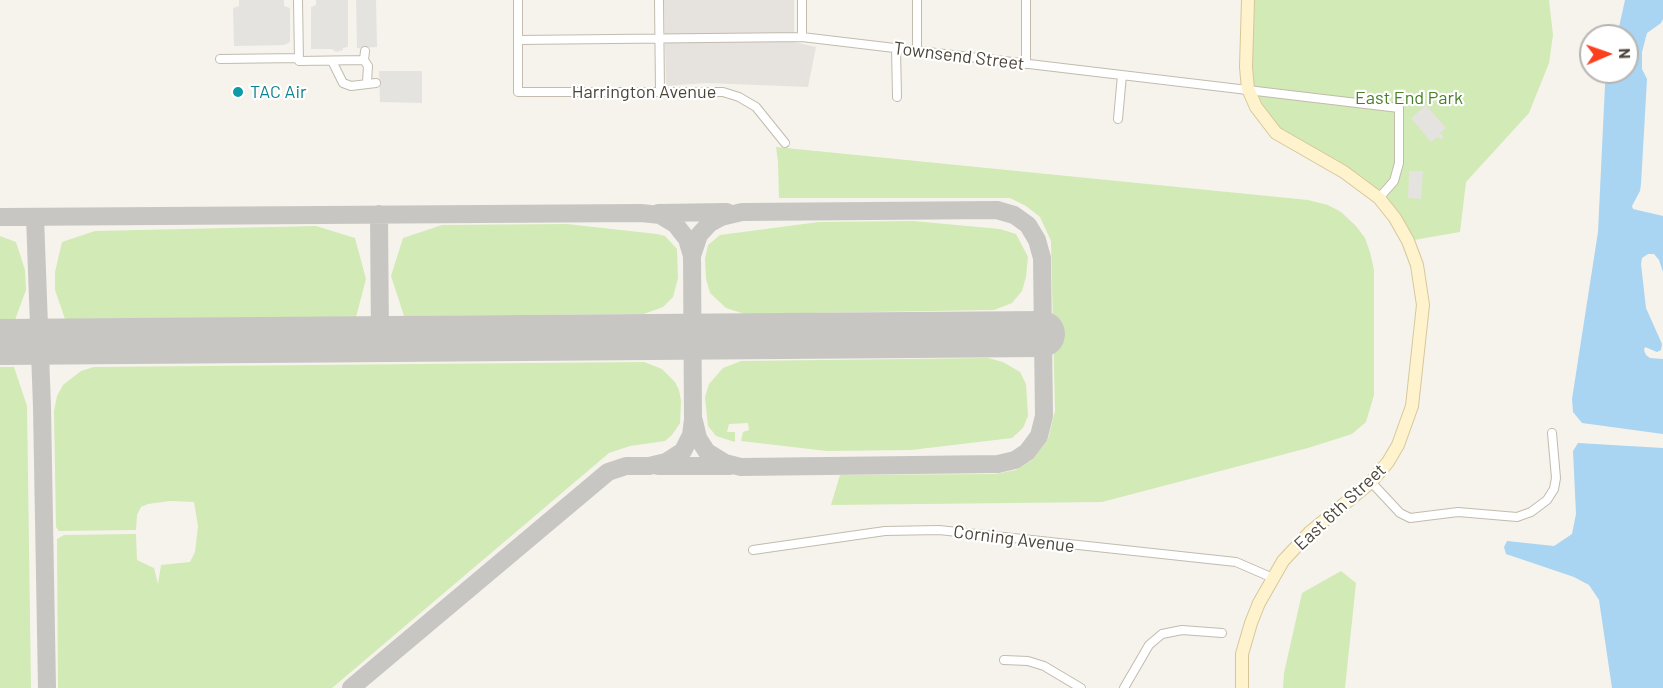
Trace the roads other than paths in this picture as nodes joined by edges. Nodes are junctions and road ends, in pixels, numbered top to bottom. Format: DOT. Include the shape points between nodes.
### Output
graph roads {
  1 [pos="298,0"];
  2 [pos="518,0"];
  3 [pos="659,0"];
  4 [pos="802,0"];
  5 [pos="917,0"];
  6 [pos="1026,0"];
  7 [pos="1248,0"];
  8 [pos="802,37"];
  9 [pos="659,39"];
  10 [pos="518,40"];
  11 [pos="896,48"];
  12 [pos="917,51"];
  13 [pos="220,58"];
  14 [pos="299,58"];
  15 [pos="336,60"];
  16 [pos="1026,63"];
  17 [pos="1122,75"];
  18 [pos="1248,89"];
  19 [pos="660,91"];
  20 [pos="897,97"];
  21 [pos="1118,119"];
  22 [pos="785,143"];
  23 [pos="1379,198"];
  24 [pos="1552,433"];
  25 [pos="1371,482"];
  26 [pos="753,550"];
  27 [pos="1273,578"];
  28 [pos="1222,633"];
  29 [pos="1004,660"];
  30 [pos="1081,688"];
  31 [pos="1124,688"];
  32 [pos="1242,688"];
  1 -- 14 [label="street"];
  2 -- 10 [label="street"];
  3 -- 9 [label="street"];
  4 -- 8 [label="street"];
  5 -- 12 [label="street"];
  6 -- 16 [label="street"];
  7 -- 18 [label="main road, East 6th Street"];
  8 -- 9 [label="street, Townsend Street"];
  8 -- 11 [label="street, Townsend Street"];
  9 -- 10 [label="street, Townsend Street"];
  9 -- 19 [label="street"];
  10 -- 19 [label="street, Harrington Avenue" via="518,92"];
  11 -- 12 [label="street, Townsend Street"];
  11 -- 20 [label="street"];
  12 -- 16 [label="street, Townsend Street"];
  13 -- 14 [label="street"];
  14 -- 15 [label="street"];
  15 -- 15 [label="street" via="365,56 372,82 351,86 343,83"];
  16 -- 17 [label="street, Townsend Street"];
  17 -- 18 [label="street, Townsend Street"];
  17 -- 21 [label="street"];
  18 -- 23 [label="main road, East 6th Street" via="1276,133 1344,172"];
  18 -- 23 [label="street, Townsend Street" via="1399,108 1399,163 1395,180"];
  19 -- 22 [label="street, Harrington Avenue" via="723,92 739,97 764,114"];
  23 -- 25 [label="main road, East 6th Street" via="1408,241 1417,265 1423,305 1407,425 1388,462"];
  24 -- 25 [label="street" via="1554,489 1547,500 1517,517 1458,512 1410,518 1400,513"];
  25 -- 27 [label="main road, East 6th Street" via="1298,545"];
  26 -- 27 [label="street, Corning Avenue" via="885,531 939,530 1236,562"];
  27 -- 32 [label="main road, East 6th Street" via="1251,622 1242,654"];
  28 -- 31 [label="street" via="1182,630 1162,634 1149,645"];
  29 -- 30 [label="street" via="1044,666"];
}
